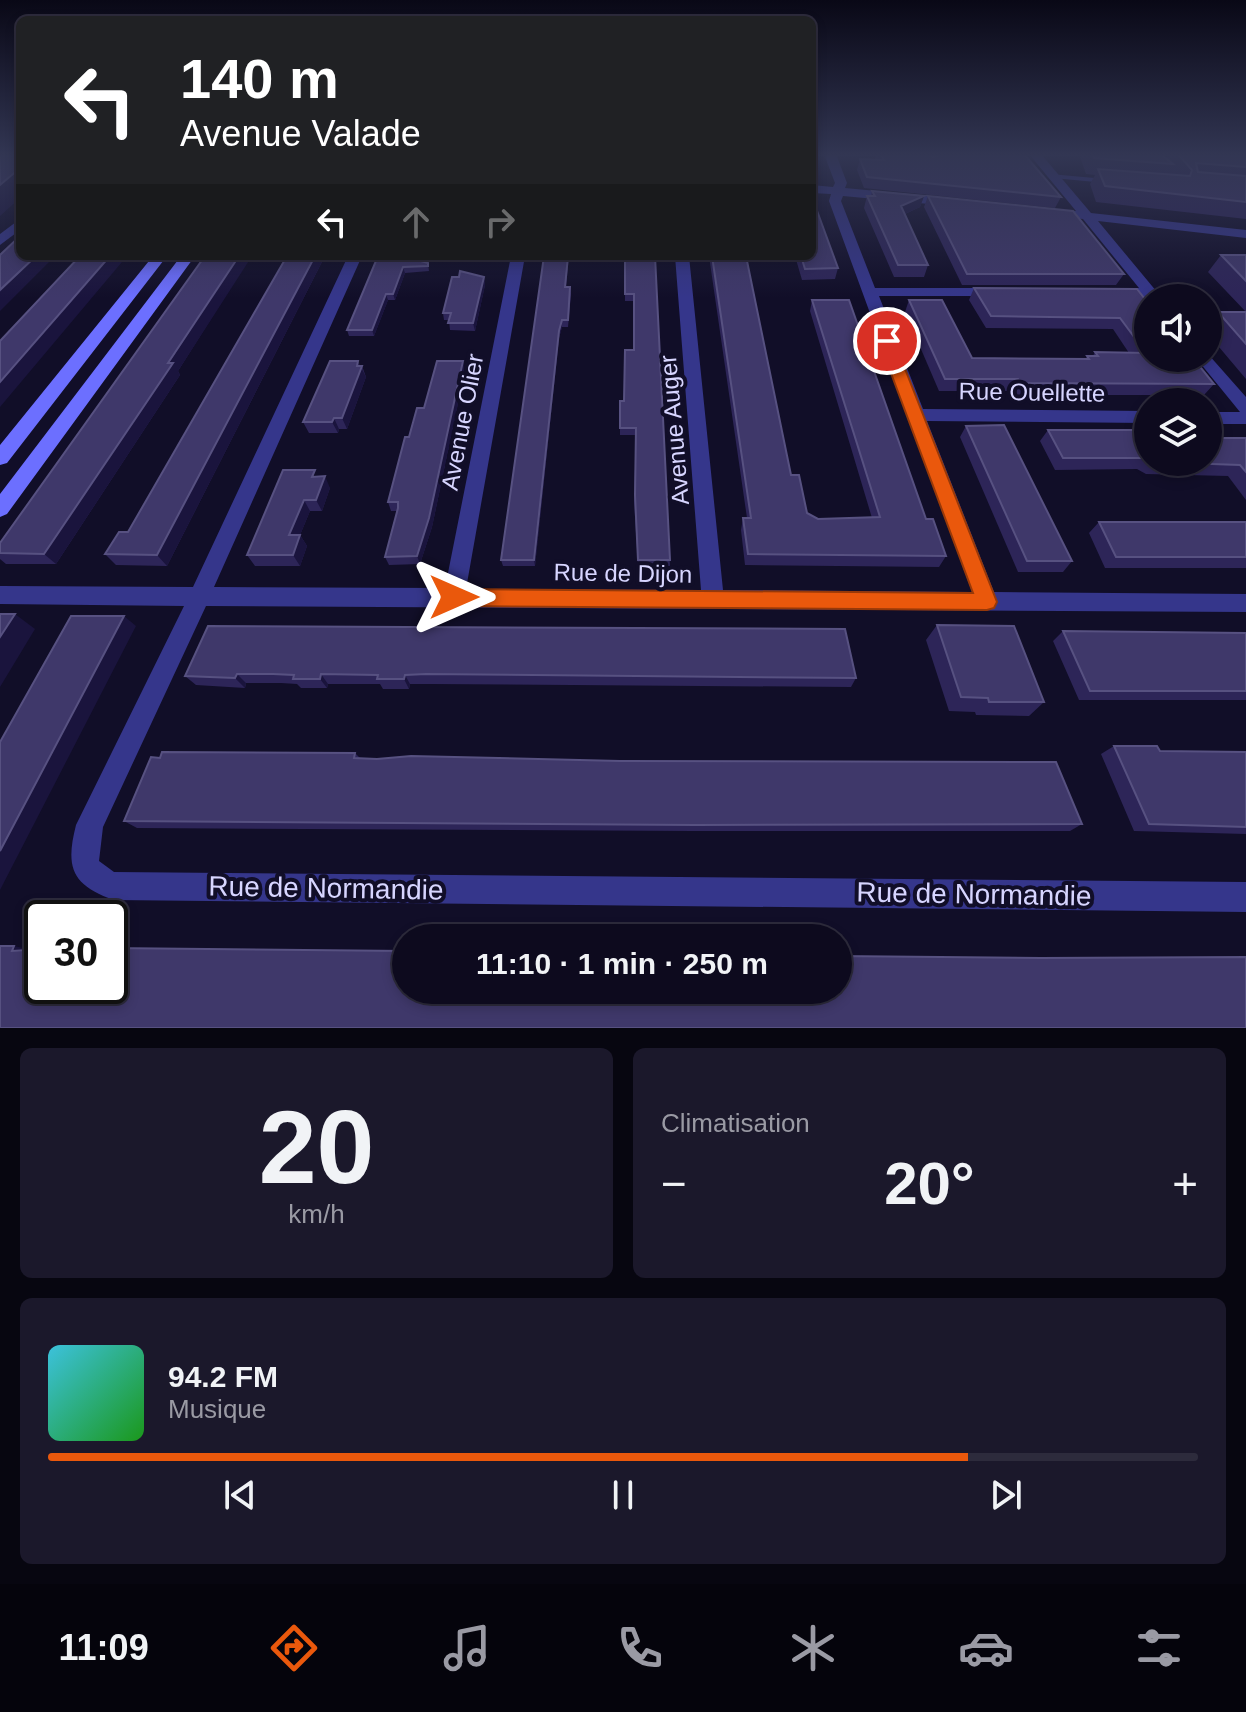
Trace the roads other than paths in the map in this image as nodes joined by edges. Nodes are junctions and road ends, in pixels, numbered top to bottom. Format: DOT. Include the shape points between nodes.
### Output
graph roads {
  1 [pos="835,202"];
  2 [pos="950,202"];
  3 [pos="1075,202"];
  4 [pos="960,203"];
  5 [pos="1037,211"];
  6 [pos="1086,215"];
  7 [pos="16,227"];
  8 [pos="1246,234"];
  9 [pos="0,241"];
  10 [pos="157,260"];
  11 [pos="185,260"];
  12 [pos="353,260"];
  13 [pos="517,260"];
  14 [pos="682,260"];
  15 [pos="1143,284"];
  16 [pos="867,292"];
  17 [pos="1007,292"];
  18 [pos="1100,292"];
  19 [pos="1134,294"];
  20 [pos="1216,372"];
  21 [pos="1246,408"];
  22 [pos="915,415"];
  23 [pos="1134,417"];
  24 [pos="1222,418"];
  25 [pos="1246,418"];
  26 [pos="0,458"];
  27 [pos="0,509"];
  28 [pos="0,595"];
  29 [pos="199,597"];
  30 [pos="454,597"];
  31 [pos="713,600"];
  32 [pos="987,602"];
  33 [pos="1246,603"];
  34 [pos="1246,897"];
  1 -- 16 [label="street"];
  2 -- 4 [label="street"];
  3 -- 6 [label="street"];
  5 -- 6 [label="street"];
  6 -- 8 [label="street"];
  6 -- 15 [label="street"];
  7 -- 9 [label="street"];
  10 -- 26 [label="main road"];
  11 -- 27 [label="main road"];
  12 -- 29 [label="street, Rue de Normandie"];
  13 -- 30 [label="street, Avenue Olier"];
  14 -- 31 [label="street, Avenue Auger"];
  16 -- 17 [label="street"];
  16 -- 22 [label="street"];
  18 -- 19 [label="street"];
  20 -- 21 [label="street"];
  22 -- 23 [label="street, Rue Ouellette"];
  22 -- 32 [label="street"];
  24 -- 25 [label="street"];
  28 -- 29 [label="street, Rue de Dijon"];
  29 -- 30 [label="street, Rue de Dijon"];
  29 -- 34 [label="street, Rue de Normandie" via="90,825 85,866 96,881 114,886"];
  30 -- 31 [label="street, Rue de Dijon"];
  31 -- 32 [label="street, Rue de Dijon"];
  32 -- 33 [label="street, Rue de Dijon"];
}
